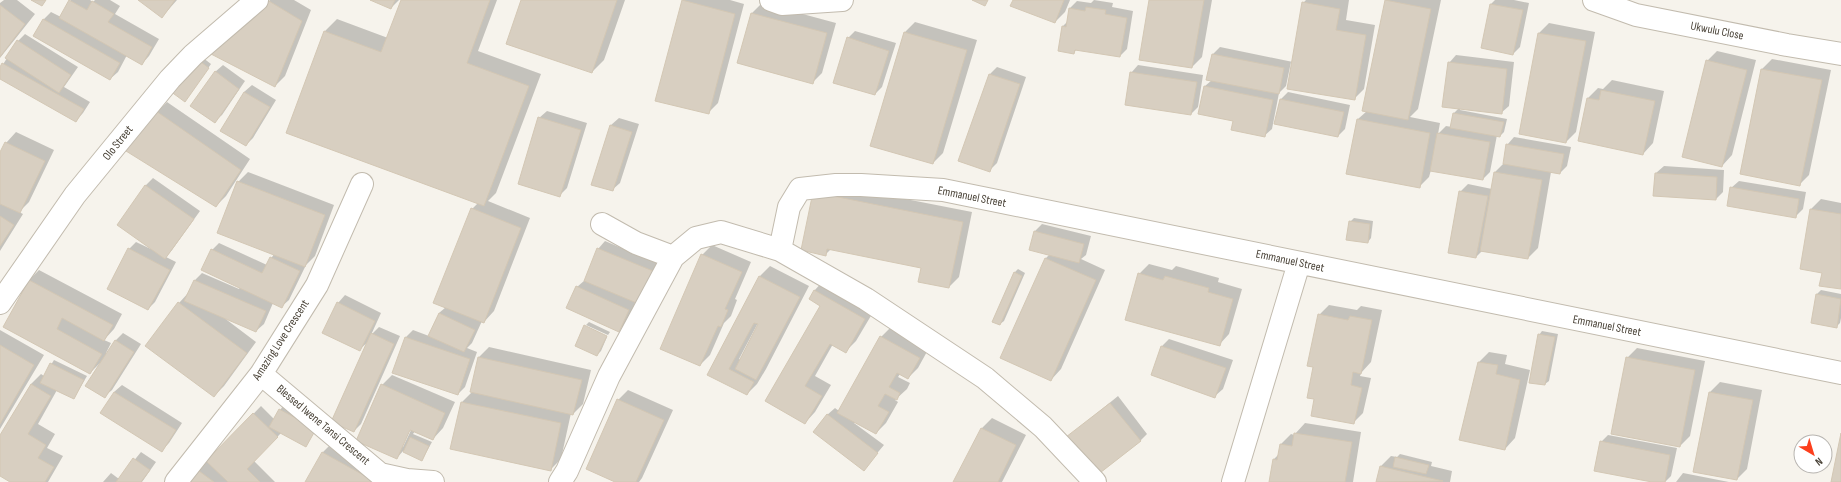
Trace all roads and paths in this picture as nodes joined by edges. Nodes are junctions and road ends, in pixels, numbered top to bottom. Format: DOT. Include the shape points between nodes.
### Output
graph roads {
  1 [pos="257,0"];
  2 [pos="771,0"];
  3 [pos="842,0"];
  4 [pos="1594,0"];
  5 [pos="1841,54"];
  6 [pos="362,184"];
  7 [pos="602,224"];
  8 [pos="780,250"];
  9 [pos="673,257"];
  10 [pos="1299,264"];
  11 [pos="0,303"];
  12 [pos="1841,373"];
  13 [pos="261,374"];
  14 [pos="176,482"];
  15 [pos="433,482"];
  16 [pos="560,482"];
  17 [pos="1095,482"];
  18 [pos="1233,482"];
  1 -- 11 [label="street, Olo Street" via="193,55 170,79 76,195"];
  2 -- 3 [label="street" via="782,4"];
  4 -- 5 [label="street, Ukwulu Close" via="1636,15"];
  6 -- 13 [label="street, Amazing Love Crescent" via="317,285"];
  7 -- 9 [label="street" via="636,243"];
  8 -- 9 [label="street" via="720,232 696,238"];
  8 -- 10 [label="street, Emmanuel Street" via="789,207 800,189 861,185 943,190"];
  8 -- 17 [label="street" via="866,299 985,378 1043,427"];
  9 -- 16 [label="street" via="609,376 568,471"];
  10 -- 12 [label="street, Emmanuel Street"];
  10 -- 18 [label="street"];
  13 -- 14 [label="street, Amazing Love Crescent"];
  13 -- 15 [label="street, Blessed Iwene Tansi Crescent" via="380,474"];
}
